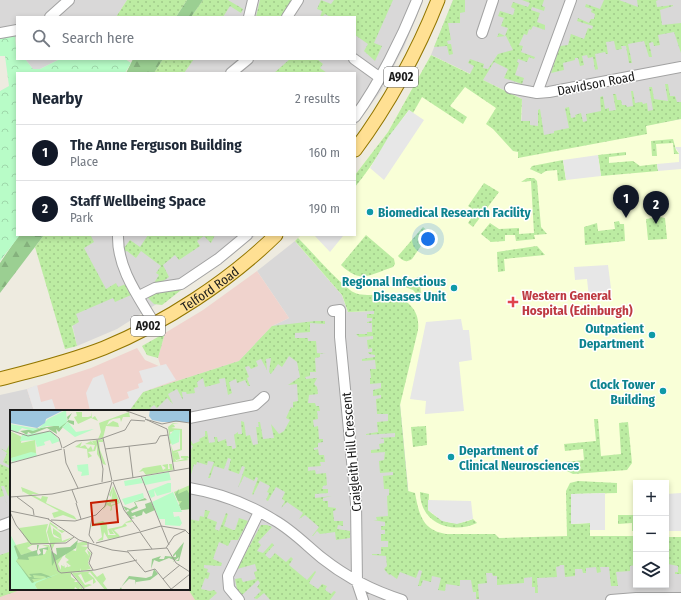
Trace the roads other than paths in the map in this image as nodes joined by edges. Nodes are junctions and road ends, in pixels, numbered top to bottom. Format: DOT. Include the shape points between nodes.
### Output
graph roads {
  1 [pos="69,0"];
  2 [pos="253,0"];
  3 [pos="298,0"];
  4 [pos="417,0"];
  5 [pos="438,0"];
  6 [pos="493,0"];
  7 [pos="571,0"];
  8 [pos="51,16"];
  9 [pos="249,16"];
  10 [pos="290,16"];
  11 [pos="16,30"];
  12 [pos="0,33"];
  13 [pos="482,33"];
  14 [pos="247,60"];
  15 [pos="355,60"];
  16 [pos="681,67"];
  17 [pos="232,72"];
  18 [pos="379,77"];
  19 [pos="510,88"];
  20 [pos="537,93"];
  21 [pos="356,115"];
  22 [pos="356,149"];
  23 [pos="118,236"];
  24 [pos="246,236"];
  25 [pos="275,236"];
  26 [pos="139,296"];
  27 [pos="333,311"];
  28 [pos="154,323"];
  29 [pos="0,380"];
  30 [pos="264,397"];
  31 [pos="190,418"];
  32 [pos="190,488"];
  33 [pos="259,512"];
  34 [pos="10,522"];
  35 [pos="0,526"];
  36 [pos="357,582"];
  37 [pos="681,598"];
  38 [pos="239,600"];
  39 [pos="362,600"];
  40 [pos="402,600"];
  41 [pos="611,600"];
  1 -- 8 [label="street"];
  2 -- 9 [label="street"];
  3 -- 10 [label="street"];
  4 -- 18 [label="street"];
  5 -- 22 [label="main road, A902" via="400,78"];
  6 -- 13 [label="street"];
  7 -- 20 [label="street"];
  11 -- 12 [label="street"];
  14 -- 17 [label="street"];
  15 -- 18 [label="street"];
  16 -- 20 [label="street, Davidson Road"];
  18 -- 21 [label="street"];
  19 -- 20 [label="street, Davidson Road"];
  23 -- 26 [label="street" via="122,264"];
  24 -- 26 [label="street, Telford Road" via="181,284 155,288"];
  25 -- 28 [label="main road, Telford Road / A902" via="200,296"];
  26 -- 28 [label="street"];
  27 -- 36 [label="street, Craigleith Hill Crescent" via="340,310 356,503"];
  28 -- 29 [label="main road, Telford Road / A902" via="85,355"];
  30 -- 31 [label="street" via="255,405"];
  32 -- 33 [label="street" via="235,500"];
  33 -- 36 [label="street" via="288,529 322,558"];
  33 -- 38 [label="street" via="228,576 229,588"];
  34 -- 35 [label="street"];
  36 -- 39 [label="street, Craigleith Hill Crescent"];
  36 -- 40 [label="street"];
  37 -- 41 [label="street"];
}
